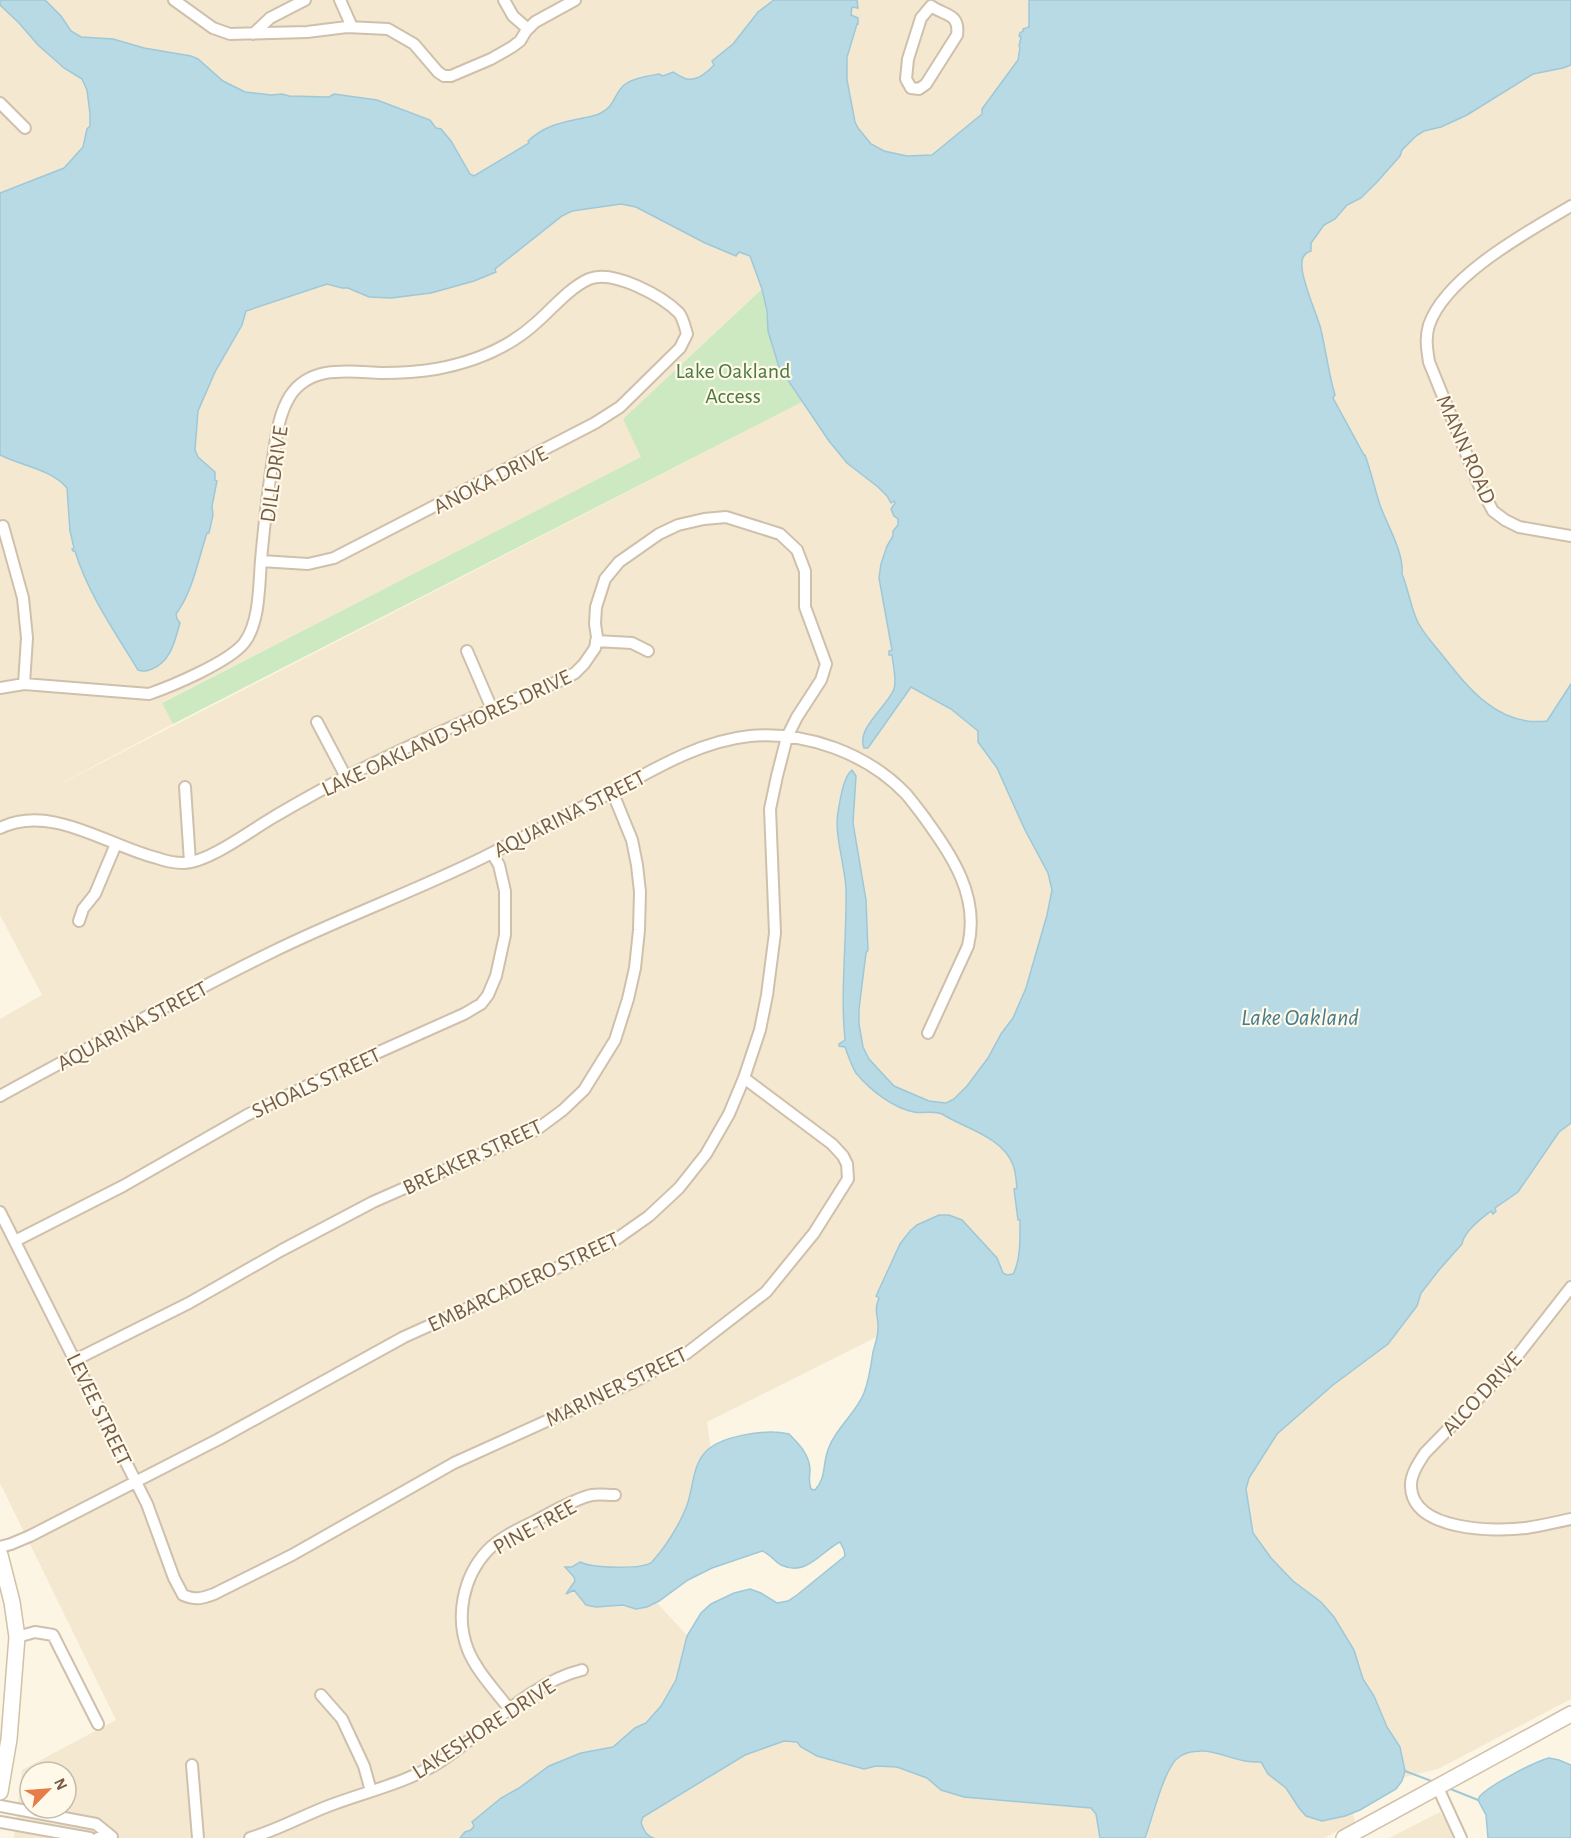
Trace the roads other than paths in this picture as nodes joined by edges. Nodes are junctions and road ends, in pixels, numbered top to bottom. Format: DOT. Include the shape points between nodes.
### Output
graph roads {
  1 [pos="174,0"];
  2 [pos="305,0"];
  3 [pos="340,0"];
  4 [pos="504,0"];
  5 [pos="575,0"];
  6 [pos="927,3"];
  7 [pos="352,27"];
  8 [pos="528,29"];
  9 [pos="253,34"];
  10 [pos="0,103"];
  11 [pos="26,128"];
  12 [pos="1571,206"];
  13 [pos="687,334"];
  14 [pos="3,526"];
  15 [pos="1571,536"];
  16 [pos="261,561"];
  17 [pos="596,641"];
  18 [pos="467,651"];
  19 [pos="648,651"];
  20 [pos="24,684"];
  21 [pos="0,688"];
  22 [pos="492,709"];
  23 [pos="317,722"];
  24 [pos="787,737"];
  25 [pos="346,777"];
  26 [pos="185,787"];
  27 [pos="612,791"];
  28 [pos="0,828"];
  29 [pos="116,844"];
  30 [pos="492,853"];
  31 [pos="190,862"];
  32 [pos="79,921"];
  33 [pos="928,1033"];
  34 [pos="744,1078"];
  35 [pos="0,1096"];
  36 [pos="0,1212"];
  37 [pos="15,1241"];
  38 [pos="1569,1294"];
  39 [pos="75,1360"];
  40 [pos="135,1481"];
  41 [pos="615,1495"];
  42 [pos="1571,1519"];
  43 [pos="0,1547"];
  44 [pos="0,1555"];
  45 [pos="200,1599"];
  46 [pos="17,1637"];
  47 [pos="582,1670"];
  48 [pos="321,1695"];
  49 [pos="510,1710"];
  50 [pos="1571,1714"];
  51 [pos="98,1724"];
  52 [pos="192,1765"];
  53 [pos="1438,1788"];
  54 [pos="371,1791"];
  55 [pos="0,1792"];
  56 [pos="0,1806"];
  57 [pos="0,1822"];
  58 [pos="115,1837"];
  59 [pos="90,1838"];
  60 [pos="98,1838"];
  61 [pos="198,1838"];
  62 [pos="250,1838"];
  63 [pos="1344,1838"];
  64 [pos="1461,1838"];
  1 -- 9 [label="street" via="213,28 230,34"];
  2 -- 9 [label="street" via="270,18"];
  3 -- 7 [label="street"];
  4 -- 8 [label="street" via="513,16"];
  5 -- 8 [label="street"];
  6 -- 6 [label="street" via="908,59 906,79 911,88 919,89 926,84 957,35 956,20"];
  7 -- 8 [label="street" via="396,33 414,44 444,76 491,59 520,41"];
  7 -- 9 [label="street"];
  10 -- 11 [label="street"];
  12 -- 15 [label="street, MANN ROAD" via="1504,246 1454,288 1438,308 1426,343 1429,362 1493,511 1519,527"];
  13 -- 16 [label="street, ANOKA DRIVE" via="680,348 620,407 555,445 334,558 308,564"];
  13 -- 16 [label="street, DILL DRIVE" via="681,315 669,305 630,283 602,276 589,279 521,336 487,355 420,372 340,370 319,374 296,388 278,424"];
  14 -- 20 [label="street" via="23,598 27,638"];
  16 -- 20 [label="street, DILL DRIVE" via="260,594 248,637 234,652 202,671 149,694"];
  17 -- 19 [label="street" via="632,643"];
  17 -- 22 [label="street, LAKE OAKLAND SHORES DRIVE" via="590,657 575,673"];
  17 -- 24 [label="street, LAKE OAKLAND SHORES DRIVE" via="597,607 605,579 619,562 659,534 678,525 726,517 780,534 801,559 806,607 826,664"];
  18 -- 22 [label="street"];
  20 -- 21 [label="street, DILL DRIVE"];
  22 -- 25 [label="street, LAKE OAKLAND SHORES DRIVE"];
  23 -- 25 [label="street"];
  24 -- 27 [label="street, AQUARINA STREET" via="726,740 689,753"];
  24 -- 33 [label="street, AQUARINA STREET" via="847,753 881,772 907,795 939,838 964,882 972,931"];
  24 -- 34 [label="street, EMBARCADERO STREET" via="770,809 775,933 760,1030"];
  25 -- 31 [label="street, LAKE OAKLAND SHORES DRIVE" via="221,849"];
  26 -- 31 [label="street"];
  27 -- 30 [label="street, AQUARINA STREET"];
  27 -- 39 [label="street, BREAKER STREET" via="632,840 637,865 639,930 635,968 615,1040 584,1090 536,1130 373,1202 189,1303"];
  28 -- 29 [label="street, LAKE OAKLAND SHORES DRIVE" via="11,822 57,823"];
  29 -- 31 [label="street, LAKE OAKLAND SHORES DRIVE" via="170,862"];
  29 -- 32 [label="street"];
  30 -- 35 [label="street, AQUARINA STREET" via="195,990"];
  30 -- 37 [label="street, SHOALS STREET" via="505,891 505,935 496,976 481,1004 247,1115 123,1186"];
  34 -- 40 [label="street, EMBARCADERO STREET" via="706,1154 679,1188 649,1216 608,1245 404,1337"];
  34 -- 45 [label="street, MARINER STREET" via="832,1144 847,1164 848,1179 814,1233 766,1292 687,1353 454,1463 292,1555"];
  36 -- 37 [label="street, LEVEE STREET"];
  37 -- 39 [label="street, LEVEE STREET"];
  38 -- 42 [label="street, ALCO DRIVE" via="1507,1368 1425,1453 1411,1487 1414,1499 1426,1513 1441,1521 1477,1529 1525,1528"];
  39 -- 40 [label="street, LEVEE STREET"];
  40 -- 43 [label="street, EMBARCADERO STREET" via="30,1536"];
  40 -- 45 [label="street, LEVEE STREET" via="174,1578 183,1594"];
  41 -- 49 [label="street, PINE TREE" via="591,1496 529,1524 488,1550 477,1564 465,1590 463,1635 468,1652"];
  44 -- 46 [label="street"];
  46 -- 51 [label="street" via="35,1632 53,1635"];
  46 -- 55 [label="street" via="9,1739"];
  47 -- 49 [label="street, LAKESHORE DRIVE" via="551,1682"];
  48 -- 54 [label="street" via="342,1719"];
  49 -- 54 [label="street, LAKESHORE DRIVE" via="440,1762 413,1777"];
  50 -- 53 [label="street"];
  52 -- 61 [label="street"];
  53 -- 63 [label="street"];
  53 -- 64 [label="street"];
  54 -- 62 [label="street, LAKESHORE DRIVE"];
  56 -- 58 [label="street" via="96,1824"];
  57 -- 59 [label="street"];
  58 -- 60 [label="street"];
}
